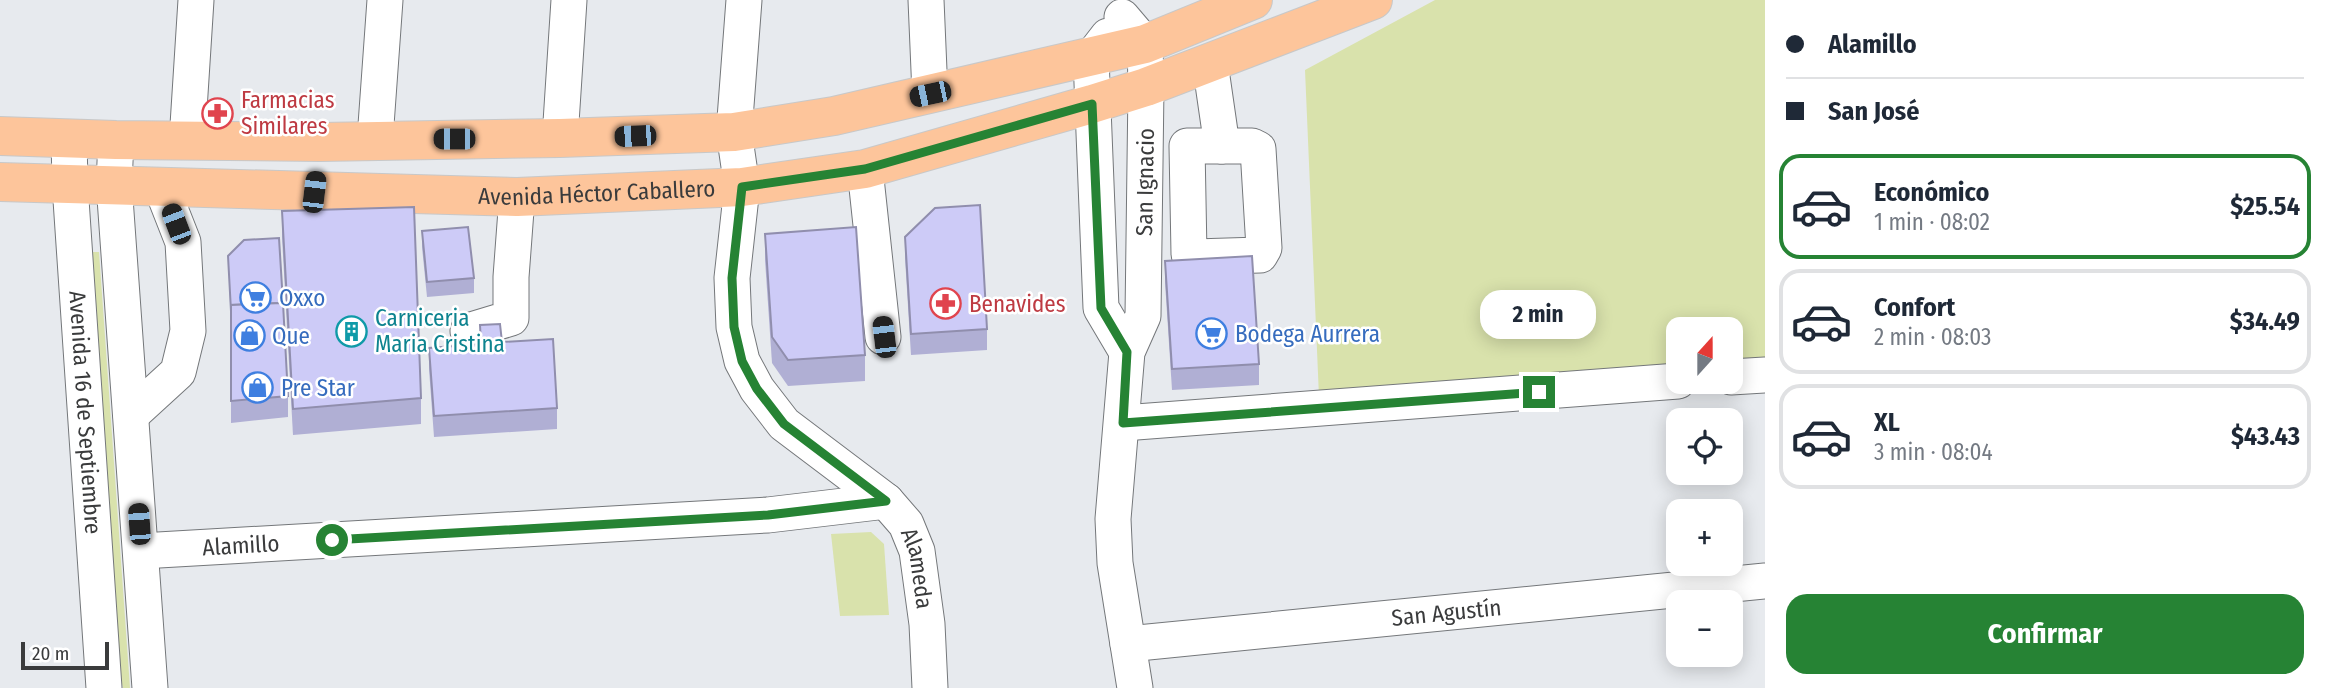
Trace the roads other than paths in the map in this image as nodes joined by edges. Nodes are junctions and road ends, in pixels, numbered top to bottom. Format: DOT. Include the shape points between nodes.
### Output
graph roads {
  1 [pos="196,0"];
  2 [pos="385,0"];
  3 [pos="569,0"];
  4 [pos="744,0"];
  5 [pos="926,0"];
  6 [pos="1253,0"];
  7 [pos="1373,0"];
  8 [pos="1130,21"];
  9 [pos="1091,58"];
  10 [pos="1210,63"];
  11 [pos="1146,87"];
  12 [pos="930,94"];
  13 [pos="1092,104"];
  14 [pos="734,132"];
  15 [pos="0,136"];
  16 [pos="69,138"];
  17 [pos="560,138"];
  18 [pos="375,139"];
  19 [pos="116,140"];
  20 [pos="187,141"];
  21 [pos="320,142"];
  22 [pos="1222,146"];
  23 [pos="865,169"];
  24 [pos="0,182"];
  25 [pos="114,184"];
  26 [pos="70,185"];
  27 [pos="162,186"];
  28 [pos="742,187"];
  29 [pos="517,197"];
  30 [pos="298,200"];
  31 [pos="468,331"];
  32 [pos="884,337"];
  33 [pos="1127,352"];
  34 [pos="1765,375"];
  35 [pos="1743,376"];
  36 [pos="1666,382"];
  37 [pos="131,415"];
  38 [pos="1123,423"];
  39 [pos="886,501"];
  40 [pos="141,551"];
  41 [pos="1765,581"];
  42 [pos="1128,643"];
  43 [pos="104,688"];
  44 [pos="150,688"];
  45 [pos="930,688"];
  46 [pos="1135,688"];
  1 -- 20 [label="street"];
  2 -- 18 [label="street"];
  3 -- 17 [label="street"];
  4 -- 14 [label="street, Alameda"];
  5 -- 12 [label="street"];
  6 -- 8 [label="main road"];
  7 -- 10 [label="main road, Avenida Héctor Caballero"];
  8 -- 9 [label="main road"];
  8 -- 11 [label="street, San Ignacio"];
  9 -- 12 [label="main road"];
  9 -- 13 [label="street, San Ignacio"];
  10 -- 11 [label="main road, Avenida Héctor Caballero"];
  10 -- 22 [label="street"];
  11 -- 13 [label="main road, Avenida Héctor Caballero"];
  11 -- 33 [label="street, San Ignacio" via="1143,316"];
  12 -- 14 [label="main road"];
  13 -- 23 [label="main road, Avenida Héctor Caballero"];
  13 -- 33 [label="street, San Ignacio" via="1101,308"];
  14 -- 17 [label="main road"];
  14 -- 28 [label="street, Alameda"];
  15 -- 16 [label="main road"];
  16 -- 19 [label="main road"];
  16 -- 26 [label="street, Avenida 16 de Septiembre"];
  17 -- 18 [label="main road"];
  18 -- 21 [label="main road"];
  19 -- 20 [label="main road"];
  19 -- 25 [label="street, Avenida 16 de Septiembre"];
  20 -- 21 [label="main road"];
  21 -- 30 [label="main road"];
  23 -- 28 [label="main road, Avenida Héctor Caballero"];
  23 -- 32 [label="street"];
  24 -- 26 [label="main road, Avenida Héctor Caballero"];
  25 -- 26 [label="main road, Avenida Héctor Caballero"];
  25 -- 27 [label="main road, Avenida Héctor Caballero"];
  25 -- 37 [label="street, Avenida 16 de Septiembre"];
  26 -- 43 [label="street, Avenida 16 de Septiembre"];
  27 -- 30 [label="main road, Avenida Héctor Caballero"];
  27 -- 37 [label="street" via="183,242 188,331 178,372"];
  28 -- 29 [label="main road, Avenida Héctor Caballero"];
  28 -- 39 [label="street, Alameda" via="732,278 734,327 742,361 784,424"];
  29 -- 30 [label="main road, Avenida Héctor Caballero"];
  29 -- 31 [label="street" via="510,318"];
  33 -- 38 [label="street, San Ignacio"];
  34 -- 35 [label="street"];
  36 -- 38 [label="street"];
  37 -- 40 [label="street, Avenida 16 de Septiembre"];
  38 -- 42 [label="street, San Ignacio" via="1113,519"];
  39 -- 40 [label="street, Alamillo" via="768,515"];
  39 -- 45 [label="street, Alameda" via="906,524 917,551"];
  40 -- 44 [label="street, Avenida 16 de Septiembre"];
  41 -- 42 [label="street, San Agustín"];
  42 -- 46 [label="street, San Ignacio"];
}
